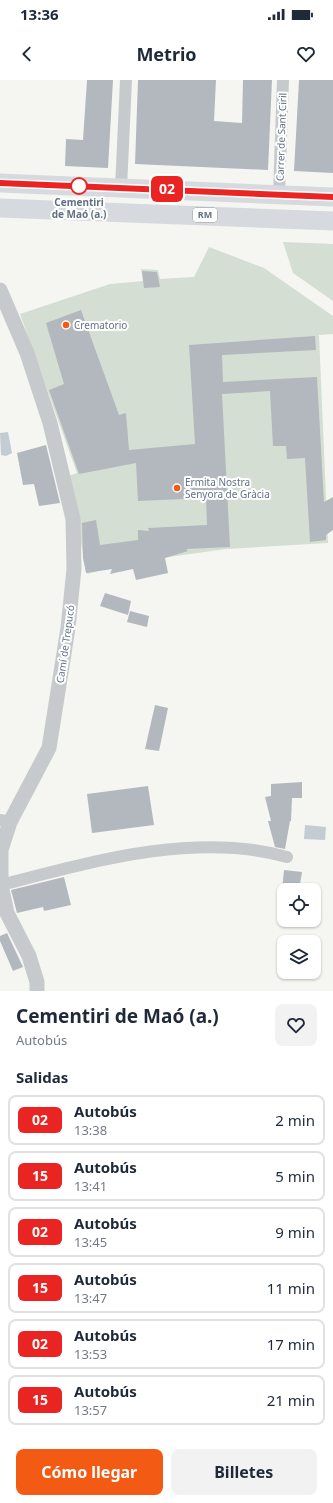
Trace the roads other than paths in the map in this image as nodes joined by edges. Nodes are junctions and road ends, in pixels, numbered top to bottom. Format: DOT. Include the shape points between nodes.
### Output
graph roads {
  1 [pos="126,80"];
  2 [pos="283,80"];
  3 [pos="0,183"];
  4 [pos="121,188"];
  5 [pos="279,194"];
  6 [pos="333,197"];
  7 [pos="0,208"];
  8 [pos="333,221"];
  9 [pos="0,290"];
  10 [pos="5,821"];
  11 [pos="287,857"];
  12 [pos="1,885"];
  13 [pos="37,991"];
  1 -- 4 [label="street"];
  2 -- 5 [label="street, Carrer de Sant Ciril"];
  3 -- 4 [label="main road"];
  4 -- 5 [label="main road"];
  5 -- 6 [label="main road"];
  7 -- 8 [label="main road, RM"];
  9 -- 10 [label="street, Camí de Trepucó" via="27,353 50,423 73,519 74,561 68,628 49,748"];
  10 -- 12 [label="street, Camí de Trepucó" via="1,850"];
  11 -- 12 [label="street" via="262,850 200,847 131,854"];
  12 -- 13 [label="street, Camí de Trepucó" via="7,913 29,956 37,982"];
}
